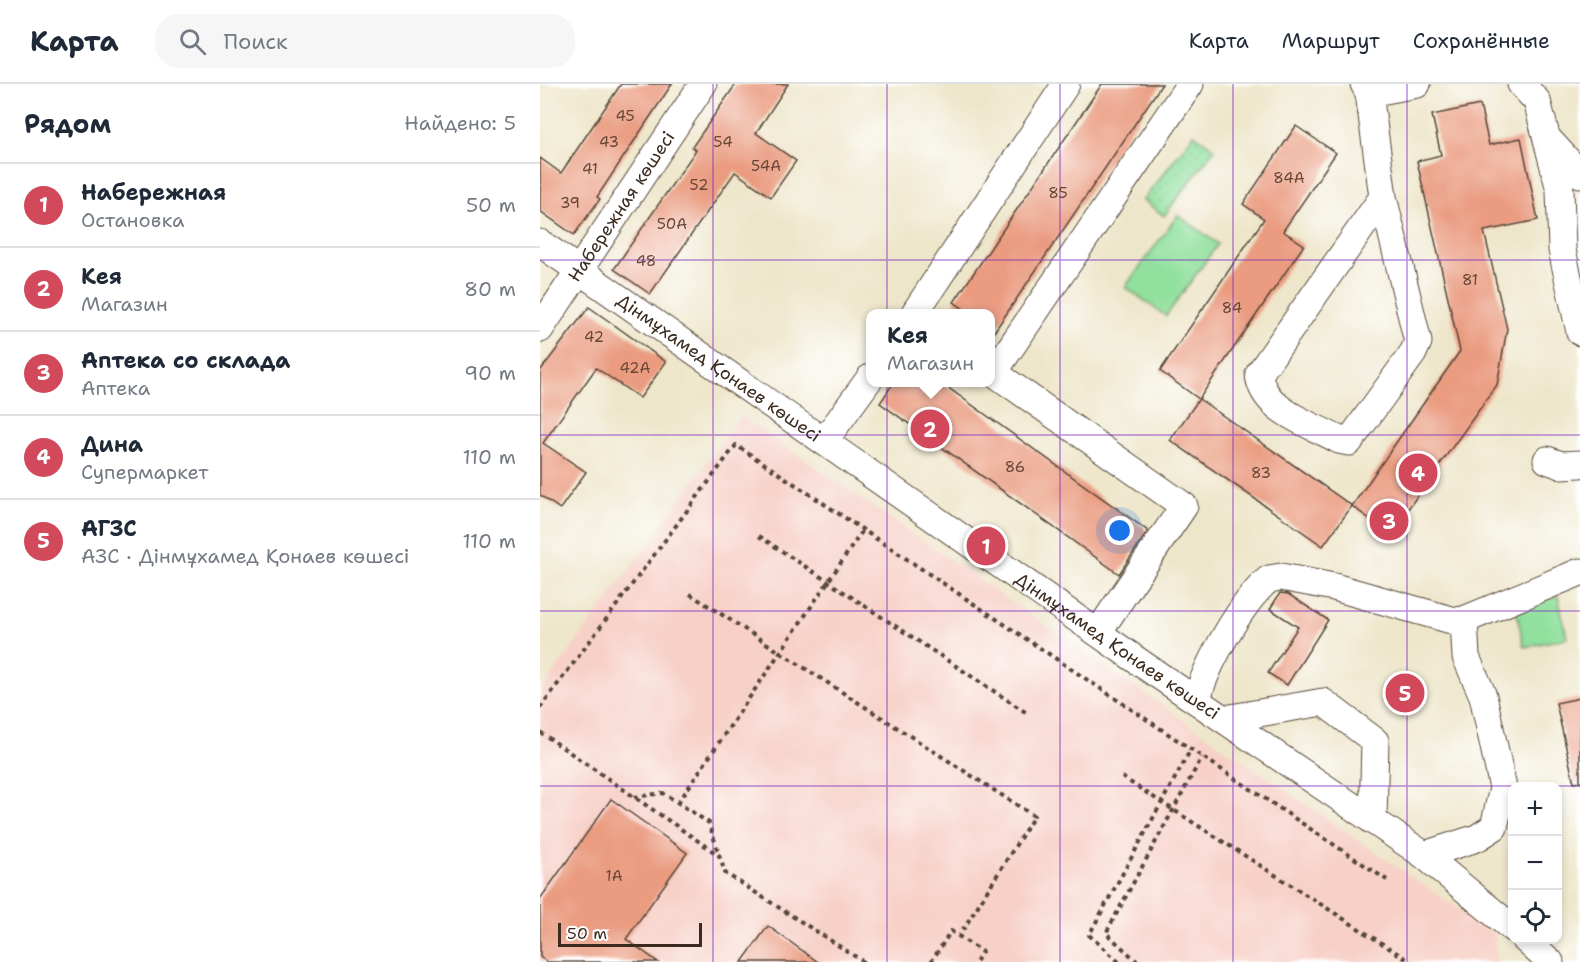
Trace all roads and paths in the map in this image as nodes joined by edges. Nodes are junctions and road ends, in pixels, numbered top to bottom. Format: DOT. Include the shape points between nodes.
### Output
graph roads {
  1 [pos="703,84"];
  2 [pos="1066,84"];
  3 [pos="1190,84"];
  4 [pos="1417,84"];
  5 [pos="1521,84"];
  6 [pos="1367,88"];
  7 [pos="1547,138"];
  8 [pos="1580,174"];
  9 [pos="1383,197"];
  10 [pos="540,243"];
  11 [pos="581,271"];
  12 [pos="917,309"];
  13 [pos="540,329"];
  14 [pos="1580,332"];
  15 [pos="995,367"];
  16 [pos="995,373"];
  17 [pos="866,384"];
  18 [pos="825,440"];
  19 [pos="1548,459"];
  20 [pos="1580,464"];
  21 [pos="863,530"];
  22 [pos="759,536"];
  23 [pos="1580,572"];
  24 [pos="828,582"];
  25 [pos="690,594"];
  26 [pos="1464,620"];
  27 [pos="1100,631"];
  28 [pos="780,652"];
  29 [pos="1197,700"];
  30 [pos="540,708"];
  31 [pos="1027,713"];
  32 [pos="1225,719"];
  33 [pos="540,732"];
  34 [pos="1191,749"];
  35 [pos="1202,757"];
  36 [pos="1122,777"];
  37 [pos="634,797"];
  38 [pos="1162,802"];
  39 [pos="678,803"];
  40 [pos="1173,810"];
  41 [pos="1373,821"];
  42 [pos="720,855"];
  43 [pos="1424,855"];
  44 [pos="1387,880"];
  45 [pos="1508,925"];
  46 [pos="959,936"];
  47 [pos="864,962"];
  48 [pos="931,962"];
  49 [pos="976,962"];
  50 [pos="1119,962"];
  51 [pos="1138,962"];
  52 [pos="1411,962"];
  1 -- 11 [label="street, Набережная көшесі"];
  2 -- 12 [label="street"];
  3 -- 15 [label="street"];
  4 -- 6 [label="street"];
  5 -- 7 [label="street" via="1537,101"];
  6 -- 9 [label="street"];
  7 -- 8 [label="street"];
  7 -- 14 [label="street" via="1560,190 1563,250"];
  9 -- 9 [label="street" via="1418,342 1348,442 1270,402 1258,374"];
  10 -- 11 [label="street, Дінмұхамед Қонаев көшесі"];
  11 -- 13 [label="street, Набережная көшесі"];
  11 -- 18 [label="street, Дінмұхамед Қонаев көшесі"];
  16 -- 27 [label="street" via="1184,506"];
  17 -- 18 [label="street"];
  18 -- 27 [label="street, Дінмұхамед Қонаев көшесі"];
  19 -- 20 [label="street" via="1561,465"];
  21 -- 24 [label="path"];
  21 -- 30 [label="path" via="736,446"];
  21 -- 34 [label="path"];
  22 -- 24 [label="path"];
  23 -- 26 [label="street"];
  24 -- 28 [label="path"];
  24 -- 31 [label="path"];
  25 -- 28 [label="path"];
  26 -- 29 [label="street" via="1334,587 1281,577 1269,579 1239,613 1201,682"];
  26 -- 43 [label="street" via="1466,657 1483,696 1503,788 1494,827 1477,838"];
  27 -- 29 [label="street, Дінмұхамед Қонаев көшесі"];
  28 -- 39 [label="path"];
  28 -- 46 [label="path" via="1034,816"];
  29 -- 32 [label="street, Дінмұхамед Қонаев көшесі"];
  32 -- 41 [label="street, Дінмұхамед Қонаев көшесі"];
  32 -- 41 [label="street" via="1323,702 1375,741"];
  33 -- 37 [label="path"];
  34 -- 35 [label="path"];
  34 -- 38 [label="path"];
  35 -- 40 [label="path"];
  35 -- 44 [label="path"];
  36 -- 38 [label="path"];
  37 -- 39 [label="path" via="663,793"];
  37 -- 42 [label="path"];
  38 -- 40 [label="path"];
  38 -- 50 [label="path" via="1089,935"];
  39 -- 42 [label="path" via="709,822"];
  40 -- 51 [label="path" via="1106,933"];
  40 -- 52 [label="path"];
  41 -- 43 [label="street, Дінмұхамед Қонаев көшесі"];
  42 -- 47 [label="path" via="725,873"];
  43 -- 45 [label="street, Дінмұхамед Қонаев көшесі"];
  46 -- 48 [label="path" via="951,931"];
  46 -- 49 [label="path" via="982,952"];
}
